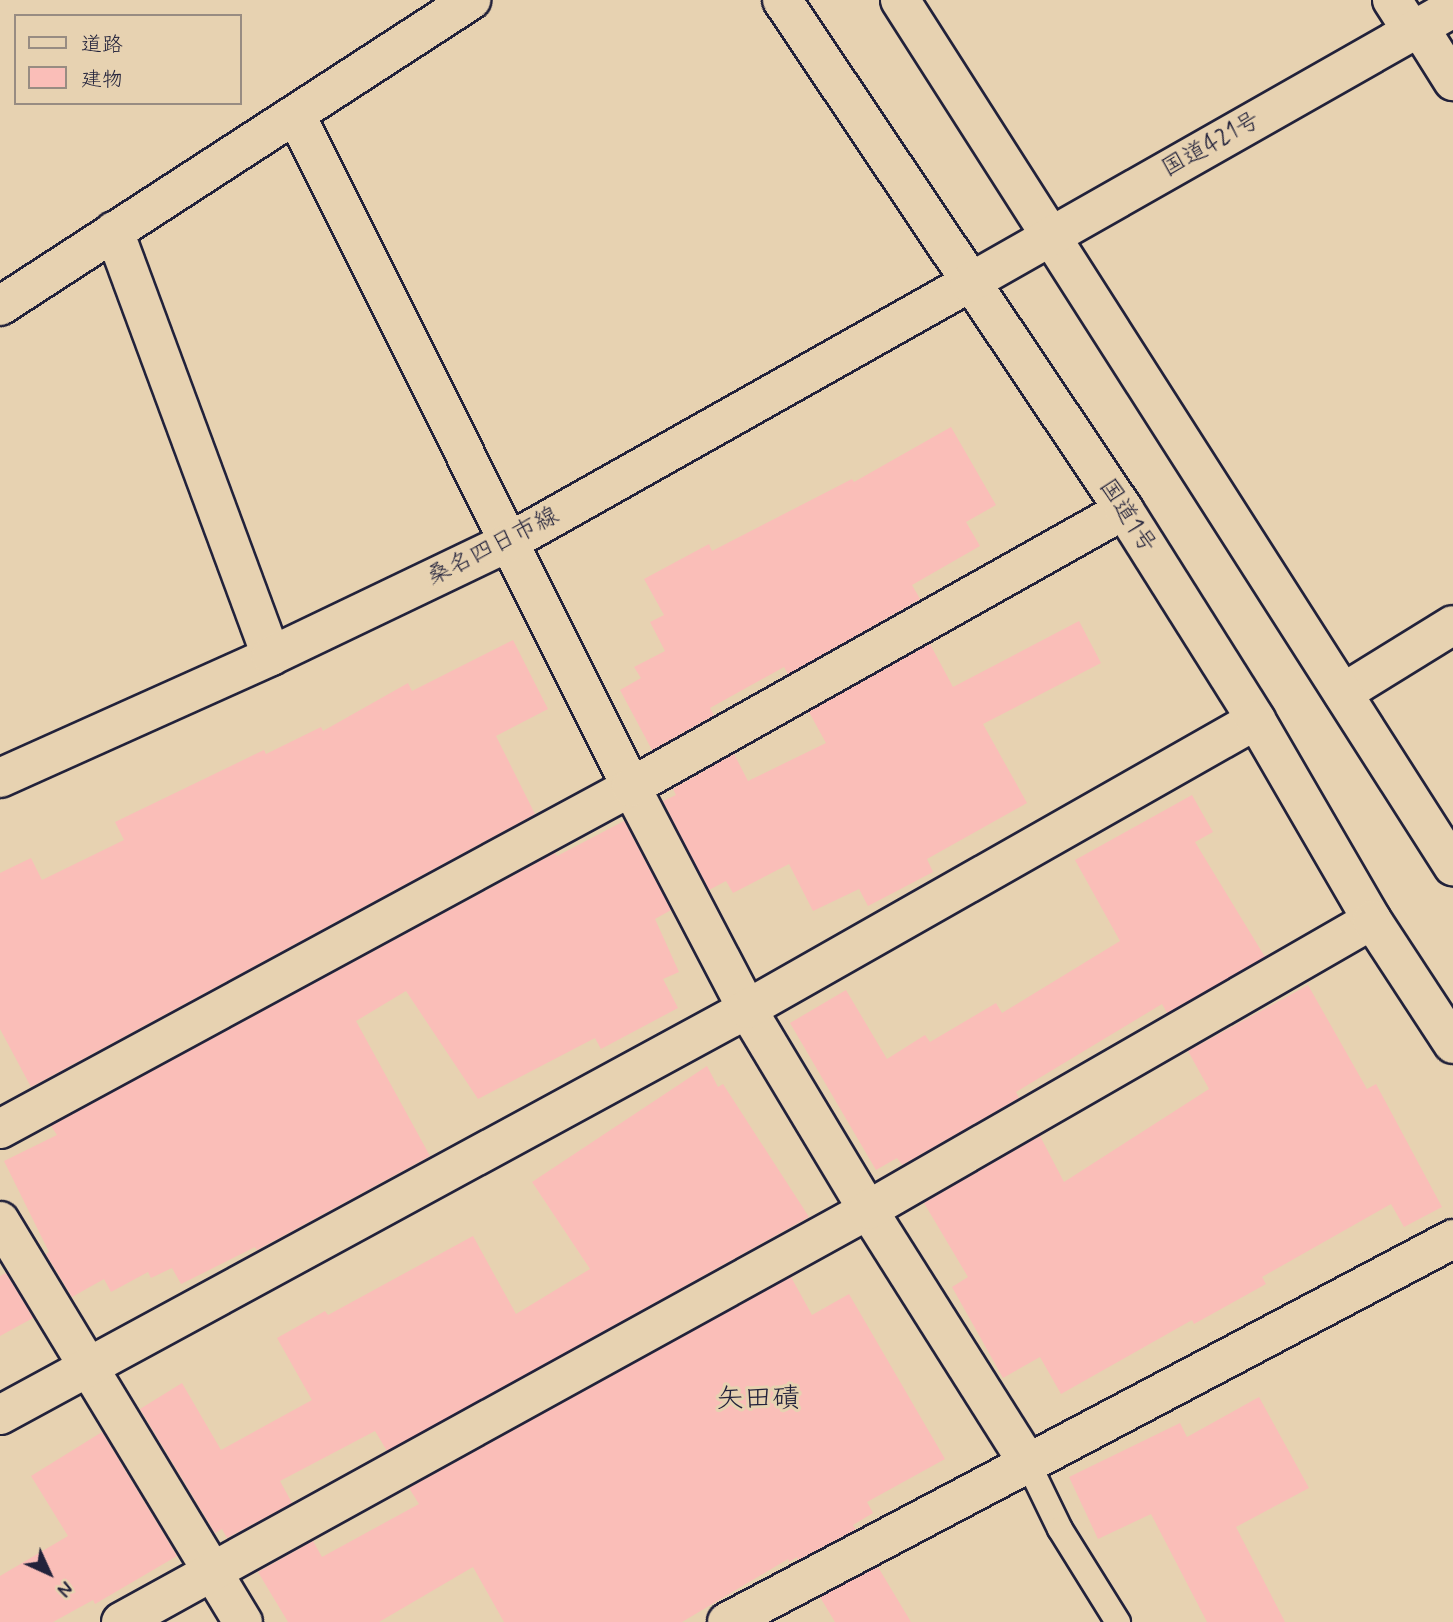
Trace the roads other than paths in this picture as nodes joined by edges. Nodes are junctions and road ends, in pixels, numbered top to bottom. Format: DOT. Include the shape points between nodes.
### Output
graph roads {
  1 [pos="471,0"];
  2 [pos="782,0"];
  3 [pos="900,0"];
  4 [pos="1453,8"];
  5 [pos="1408,19"];
  6 [pos="1453,82"];
  7 [pos="296,115"];
  8 [pos="114,231"];
  9 [pos="1050,235"];
  10 [pos="969,283"];
  11 [pos="0,306"];
  12 [pos="1124,510"];
  13 [pos="509,542"];
  14 [pos="1453,625"];
  15 [pos="271,656"];
  16 [pos="1343,693"];
  17 [pos="1256,720"];
  18 [pos="0,778"];
  19 [pos="631,787"];
  20 [pos="1453,866"];
  21 [pos="1372,920"];
  22 [pos="747,1009"];
  23 [pos="1453,1044"];
  24 [pos="0,1129"];
  25 [pos="868,1210"];
  26 [pos="0,1221"];
  27 [pos="1453,1239"];
  28 [pos="88,1368"];
  29 [pos="0,1415"];
  30 [pos="1028,1463"];
  31 [pos="213,1571"];
  32 [pos="121,1622"];
  33 [pos="243,1622"];
  34 [pos="727,1622"];
  35 [pos="1118,1622"];
  1 -- 7 [label="main road"];
  2 -- 10 [label="main road, 国道1号"];
  3 -- 9 [label="main road"];
  4 -- 5 [label="main road, 国道421号"];
  5 -- 6 [label="main road"];
  5 -- 9 [label="main road, 国道421号"];
  7 -- 8 [label="main road"];
  7 -- 13 [label="main road"];
  8 -- 11 [label="main road"];
  8 -- 15 [label="main road"];
  9 -- 10 [label="main road, 国道421号"];
  9 -- 16 [label="main road"];
  10 -- 12 [label="main road, 国道1号"];
  10 -- 13 [label="main road, 桑名四日市線"];
  12 -- 17 [label="main road, 国道1号"];
  12 -- 19 [label="main road"];
  13 -- 15 [label="main road, 桑名四日市線"];
  13 -- 19 [label="main road"];
  14 -- 16 [label="main road"];
  15 -- 18 [label="main road, 桑名四日市線"];
  16 -- 20 [label="main road"];
  17 -- 21 [label="main road, 国道1号"];
  17 -- 22 [label="main road"];
  19 -- 22 [label="main road"];
  19 -- 24 [label="main road"];
  21 -- 23 [label="main road, 国道1号"];
  21 -- 25 [label="main road"];
  22 -- 25 [label="main road"];
  22 -- 28 [label="main road"];
  25 -- 30 [label="main road"];
  25 -- 31 [label="main road"];
  26 -- 28 [label="main road"];
  27 -- 30 [label="main road"];
  28 -- 29 [label="main road"];
  28 -- 31 [label="main road"];
  30 -- 34 [label="main road"];
  30 -- 35 [label="lane" via="1060,1529"];
  31 -- 32 [label="main road"];
  31 -- 33 [label="main road"];
}
